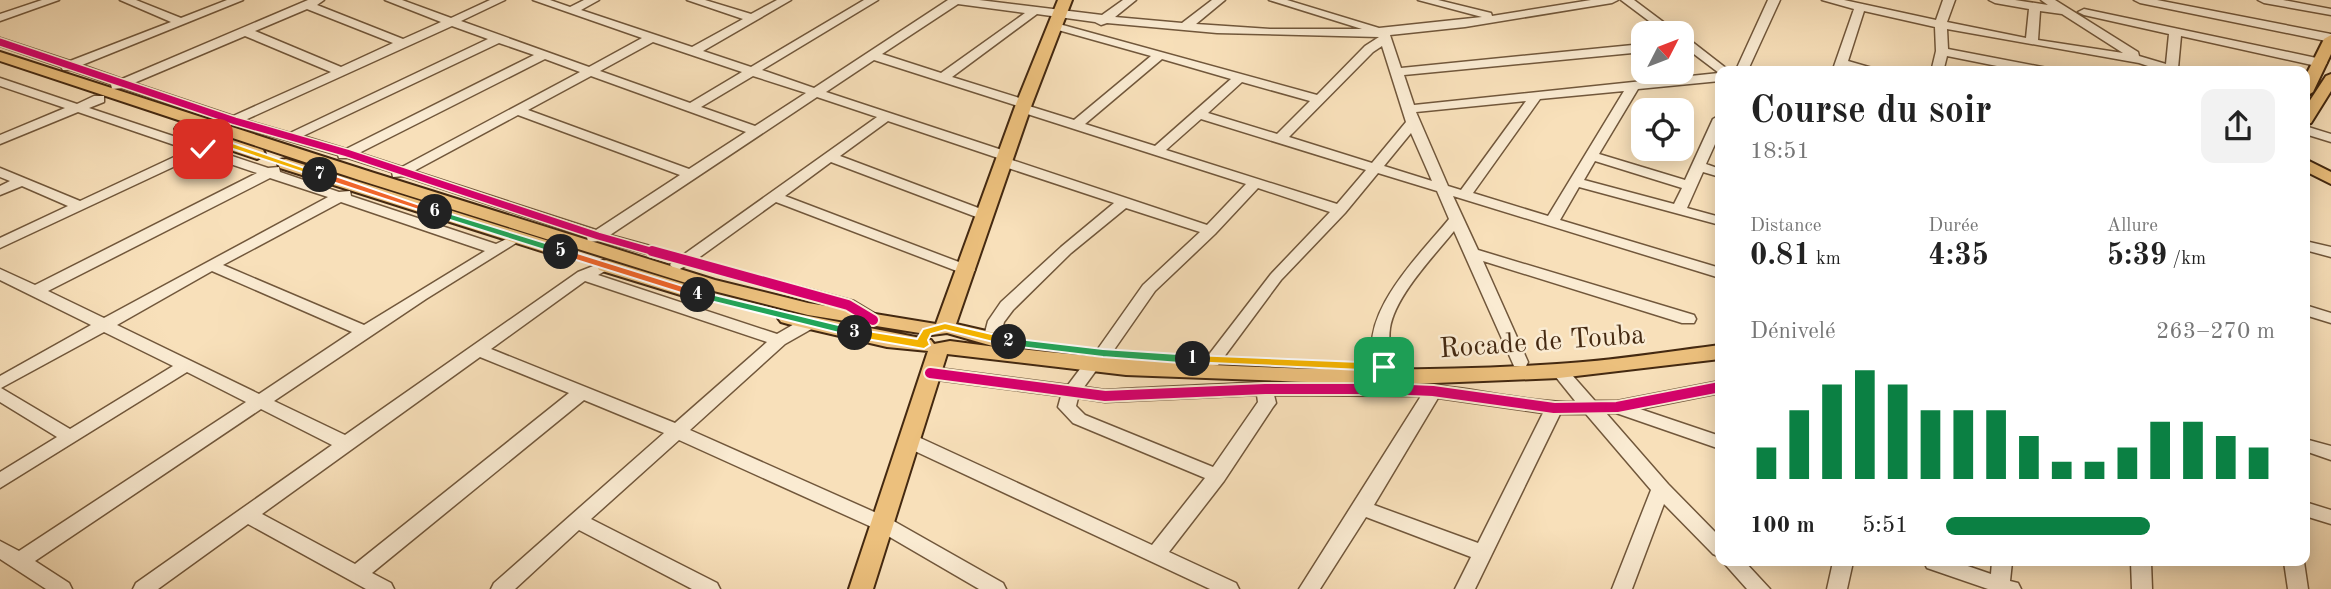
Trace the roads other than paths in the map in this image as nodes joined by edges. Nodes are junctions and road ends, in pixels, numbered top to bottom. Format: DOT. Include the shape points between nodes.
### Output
graph roads {
  1 [pos="52,0"];
  2 [pos="125,0"];
  3 [pos="237,0"];
  4 [pos="499,0"];
  5 [pos="539,0"];
  6 [pos="593,0"];
  7 [pos="693,0"];
  8 [pos="785,0"];
  9 [pos="872,0"];
  10 [pos="955,0"];
  11 [pos="1130,0"];
  12 [pos="1219,0"];
  13 [pos="1275,0"];
  14 [pos="1424,0"];
  15 [pos="1612,0"];
  16 [pos="1626,0"];
  17 [pos="1774,0"];
  18 [pos="1828,0"];
  19 [pos="1948,0"];
  20 [pos="1995,0"];
  21 [pos="2047,0"];
  22 [pos="2140,0"];
  23 [pos="2264,0"];
  24 [pos="399,1"];
  25 [pos="313,2"];
  26 [pos="1860,7"];
  27 [pos="2035,8"];
  28 [pos="1036,10"];
  29 [pos="2084,10"];
  30 [pos="570,11"];
  31 [pos="2064,11"];
  32 [pos="2331,12"];
  33 [pos="1060,13"];
  34 [pos="752,18"];
  35 [pos="1497,18"];
  36 [pos="0,19"];
  37 [pos="1104,19"];
  38 [pos="1655,21"];
  39 [pos="181,22"];
  40 [pos="451,22"];
  41 [pos="1941,23"];
  42 [pos="1185,27"];
  43 [pos="244,31"];
  44 [pos="2175,32"];
  45 [pos="1085,34"];
  46 [pos="1383,35"];
  47 [pos="652,38"];
  48 [pos="498,39"];
  49 [pos="2331,39"];
  50 [pos="2032,42"];
  51 [pos="0,43"];
  52 [pos="403,43"];
  53 [pos="1631,49"];
  54 [pos="1694,50"];
  55 [pos="1942,51"];
  56 [pos="692,52"];
  57 [pos="1160,55"];
  58 [pos="0,56"];
  59 [pos="542,56"];
  60 [pos="875,56"];
  61 [pos="2141,60"];
  62 [pos="2321,63"];
  63 [pos="0,66"];
  64 [pos="70,66"];
  65 [pos="1717,66"];
  66 [pos="1744,66"];
  67 [pos="1840,66"];
  68 [pos="1938,66"];
  69 [pos="2018,66"];
  70 [pos="2157,66"];
  71 [pos="2171,66"];
  72 [pos="340,71"];
  73 [pos="590,72"];
  74 [pos="754,72"];
  75 [pos="1397,72"];
  76 [pos="52,74"];
  77 [pos="1240,77"];
  78 [pos="943,78"];
  79 [pos="1715,79"];
  80 [pos="2331,79"];
  81 [pos="0,82"];
  82 [pos="2310,83"];
  83 [pos="1632,88"];
  84 [pos="108,91"];
  85 [pos="819,92"];
  86 [pos="1535,97"];
  87 [pos="1318,99"];
  88 [pos="1023,106"];
  89 [pos="76,108"];
  90 [pos="690,108"];
  91 [pos="517,110"];
  92 [pos="2310,112"];
  93 [pos="1198,114"];
  94 [pos="1411,115"];
  95 [pos="887,116"];
  96 [pos="1076,125"];
  97 [pos="756,131"];
  98 [pos="1715,131"];
  99 [pos="2310,132"];
  100 [pos="218,134"];
  101 [pos="292,137"];
  102 [pos="2331,138"];
  103 [pos="1280,139"];
  104 [pos="0,140"];
  105 [pos="273,145"];
  106 [pos="1158,150"];
  107 [pos="347,153"];
  108 [pos="828,156"];
  109 [pos="1592,156"];
  110 [pos="1005,159"];
  111 [pos="326,162"];
  112 [pos="1700,167"];
  113 [pos="2310,167"];
  114 [pos="277,168"];
  115 [pos="1374,168"];
  116 [pos="0,172"];
  117 [pos="401,172"];
  118 [pos="1715,172"];
  119 [pos="689,174"];
  120 [pos="2331,179"];
  121 [pos="22,181"];
  122 [pos="384,182"];
  123 [pos="1256,182"];
  124 [pos="1576,182"];
  125 [pos="1691,186"];
  126 [pos="356,187"];
  127 [pos="1442,190"];
  128 [pos="0,191"];
  129 [pos="773,195"];
  130 [pos="1464,196"];
  131 [pos="340,197"];
  132 [pos="1123,203"];
  133 [pos="77,205"];
  134 [pos="1679,209"];
  135 [pos="1340,210"];
  136 [pos="984,215"];
  137 [pos="1456,219"];
  138 [pos="1715,220"];
  139 [pos="1552,221"];
  140 [pos="1210,232"];
  141 [pos="598,236"];
  142 [pos="517,238"];
  143 [pos="0,244"];
  144 [pos="581,245"];
  145 [pos="2310,247"];
  146 [pos="498,250"];
  147 [pos="2331,252"];
  148 [pos="1471,253"];
  149 [pos="684,260"];
  150 [pos="211,265"];
  151 [pos="606,267"];
  152 [pos="967,270"];
  153 [pos="1715,271"];
  154 [pos="668,272"];
  155 [pos="0,274"];
  156 [pos="583,275"];
  157 [pos="36,291"];
  158 [pos="2310,312"];
  159 [pos="2331,318"];
  160 [pos="1688,319"];
  161 [pos="873,320"];
  162 [pos="809,323"];
  163 [pos="105,325"];
  164 [pos="366,332"];
  165 [pos="941,338"];
  166 [pos="779,340"];
  167 [pos="991,340"];
  168 [pos="1715,342"];
  169 [pos="479,350"];
  170 [pos="1715,353"];
  171 [pos="1097,359"];
  172 [pos="1212,361"];
  173 [pos="1520,362"];
  174 [pos="188,364"];
  175 [pos="1559,372"];
  176 [pos="930,373"];
  177 [pos="1386,378"];
  178 [pos="0,383"];
  179 [pos="1715,388"];
  180 [pos="1265,389"];
  181 [pos="1433,391"];
  182 [pos="582,392"];
  183 [pos="1071,393"];
  184 [pos="0,394"];
  185 [pos="262,401"];
  186 [pos="1617,407"];
  187 [pos="1554,408"];
  188 [pos="1590,408"];
  189 [pos="679,432"];
  190 [pos="71,436"];
  191 [pos="910,441"];
  192 [pos="1715,441"];
  193 [pos="347,444"];
  194 [pos="2310,447"];
  195 [pos="2331,453"];
  196 [pos="1217,476"];
  197 [pos="0,481"];
  198 [pos="1661,489"];
  199 [pos="1362,508"];
  200 [pos="2310,511"];
  201 [pos="247,515"];
  202 [pos="2331,517"];
  203 [pos="578,521"];
  204 [pos="883,524"];
  205 [pos="1715,544"];
  206 [pos="0,549"];
  207 [pos="1483,552"];
  208 [pos="1156,554"];
  209 [pos="20,561"];
  210 [pos="1737,566"];
  211 [pos="1842,566"];
  212 [pos="1945,566"];
  213 [pos="2002,566"];
  214 [pos="2141,566"];
  215 [pos="2295,566"];
  216 [pos="356,575"];
  217 [pos="2005,587"];
  218 [pos="62,589"];
  219 [pos="144,589"];
  220 [pos="384,589"];
  221 [pos="501,589"];
  222 [pos="710,589"];
  223 [pos="861,589"];
  224 [pos="996,589"];
  225 [pos="1229,589"];
  226 [pos="1309,589"];
  227 [pos="1465,589"];
  228 [pos="1622,589"];
  229 [pos="1760,589"];
  230 [pos="1837,589"];
  231 [pos="2142,589"];
  232 [pos="2298,589"];
  1 -- 36 [label="street"];
  2 -- 39 [label="street"];
  3 -- 39 [label="street"];
  4 -- 40 [label="street"];
  5 -- 30 [label="street"];
  6 -- 30 [label="street"];
  7 -- 34 [label="street"];
  8 -- 34 [label="street"];
  9 -- 74 [label="street"];
  10 -- 28 [label="street"];
  10 -- 60 [label="street"];
  11 -- 37 [label="street"];
  12 -- 42 [label="street"];
  13 -- 46 [label="street"];
  14 -- 35 [label="street"];
  15 -- 35 [label="street"];
  16 -- 38 [label="street"];
  17 -- 66 [label="street"];
  18 -- 26 [label="street"];
  19 -- 41 [label="street"];
  20 -- 27 [label="street"];
  21 -- 31 [label="street"];
  22 -- 49 [label="street"];
  23 -- 32 [label="street"];
  24 -- 40 [label="street"];
  25 -- 43 [label="street"];
  25 -- 52 [label="street"];
  26 -- 41 [label="street"];
  26 -- 67 [label="street"];
  27 -- 31 [label="street"];
  27 -- 50 [label="street"];
  28 -- 33 [label="street"];
  28 -- 78 [label="street"];
  29 -- 31 [label="street"];
  29 -- 44 [label="street"];
  29 -- 61 [label="street"];
  30 -- 47 [label="street"];
  33 -- 37 [label="street"];
  33 -- 45 [label="street"];
  33 -- 88 [label="main road"];
  34 -- 56 [label="street"];
  35 -- 46 [label="street"];
  37 -- 42 [label="street"];
  37 -- 45 [label="street"];
  39 -- 64 [label="street"];
  40 -- 48 [label="street"];
  40 -- 52 [label="street"];
  41 -- 50 [label="street"];
  41 -- 55 [label="street"];
  42 -- 46 [label="street"];
  43 -- 72 [label="street"];
  43 -- 84 [label="street"];
  44 -- 62 [label="street"];
  44 -- 71 [label="street"];
  45 -- 57 [label="street"];
  46 -- 75 [label="street"];
  46 -- 87 [label="street"];
  47 -- 56 [label="street"];
  47 -- 73 [label="street"];
  48 -- 59 [label="street"];
  48 -- 101 [label="street"];
  49 -- 62 [label="main road"];
  50 -- 61 [label="street"];
  51 -- 64 [label="street"];
  52 -- 72 [label="street"];
  53 -- 75 [label="street"];
  54 -- 65 [label="street"];
  55 -- 68 [label="street"];
  55 -- 69 [label="street"];
  56 -- 74 [label="street"];
  57 -- 77 [label="street"];
  57 -- 96 [label="street"];
  58 -- 76 [label="main road, Rocade de Touba"];
  59 -- 73 [label="street"];
  59 -- 107 [label="street"];
  60 -- 78 [label="street"];
  60 -- 85 [label="street"];
  61 -- 70 [label="street"];
  62 -- 82 [label="main road"];
  63 -- 84 [label="main road, Rocade de Touba"];
  64 -- 76 [label="street"];
  64 -- 84 [label="street"];
  72 -- 100 [label="street"];
  73 -- 90 [label="street"];
  73 -- 91 [label="street"];
  74 -- 85 [label="street"];
  74 -- 90 [label="street"];
  75 -- 94 [label="street"];
  76 -- 84 [label="main road, Rocade de Touba"];
  77 -- 87 [label="street"];
  77 -- 93 [label="street"];
  78 -- 88 [label="street"];
  79 -- 83 [label="street"];
  80 -- 92 [label="main road"];
  81 -- 89 [label="street"];
  83 -- 86 [label="street"];
  83 -- 109 [label="street"];
  84 -- 89 [label="street"];
  84 -- 100 [label="main road, Rocade de Touba"];
  84 -- 100 [label="street"];
  85 -- 95 [label="street"];
  85 -- 97 [label="street"];
  86 -- 94 [label="street"];
  86 -- 130 [label="street"];
  87 -- 103 [label="street"];
  88 -- 96 [label="street"];
  88 -- 110 [label="main road"];
  89 -- 100 [label="street"];
  89 -- 104 [label="street"];
  90 -- 97 [label="street"];
  91 -- 117 [label="street"];
  91 -- 119 [label="street"];
  93 -- 103 [label="street"];
  93 -- 106 [label="street"];
  94 -- 115 [label="street"];
  94 -- 127 [label="street"];
  95 -- 108 [label="street"];
  95 -- 110 [label="street"];
  96 -- 106 [label="street"];
  97 -- 119 [label="street"];
  98 -- 112 [label="street"];
  99 -- 102 [label="street"];
  100 -- 101 [label="street"];
  100 -- 105 [label="main road, Rocade de Touba"];
  100 -- 114 [label="main road, Rocade de Touba"];
  100 -- 133 [label="street"];
  101 -- 105 [label="street"];
  101 -- 107 [label="street"];
  103 -- 115 [label="street"];
  105 -- 111 [label="main road, Rocade de Touba"];
  106 -- 123 [label="street"];
  107 -- 111 [label="street"];
  107 -- 117 [label="street"];
  108 -- 129 [label="street"];
  108 -- 136 [label="street"];
  109 -- 124 [label="street"];
  109 -- 125 [label="street"];
  110 -- 132 [label="street"];
  110 -- 136 [label="main road"];
  111 -- 122 [label="main road, Rocade de Touba"];
  112 -- 118 [label="street"];
  112 -- 125 [label="street"];
  113 -- 120 [label="main road"];
  114 -- 126 [label="main road, Rocade de Touba"];
  114 -- 131 [label="street"];
  114 -- 157 [label="street"];
  115 -- 127 [label="street"];
  115 -- 135 [label="street"];
  116 -- 121 [label="street"];
  117 -- 122 [label="street"];
  117 -- 141 [label="street"];
  119 -- 141 [label="street"];
  121 -- 128 [label="street"];
  121 -- 133 [label="street"];
  122 -- 144 [label="main road, Rocade de Touba"];
  123 -- 135 [label="street"];
  123 -- 140 [label="street"];
  124 -- 134 [label="street"];
  124 -- 139 [label="street"];
  125 -- 134 [label="street"];
  126 -- 131 [label="street"];
  126 -- 142 [label="main road, Rocade de Touba"];
  127 -- 130 [label="street"];
  127 -- 137 [label="street"];
  129 -- 149 [label="street"];
  129 -- 152 [label="street"];
  130 -- 139 [label="street"];
  131 -- 146 [label="street"];
  131 -- 150 [label="street"];
  132 -- 140 [label="street"];
  132 -- 167 [label="street" via="1007,306 996,321"];
  133 -- 143 [label="street"];
  134 -- 138 [label="street"];
  135 -- 172 [label="street" via="1276,278"];
  136 -- 152 [label="main road"];
  137 -- 148 [label="street"];
  137 -- 177 [label="street" via="1386,313 1382,329"];
  139 -- 153 [label="street"];
  140 -- 171 [label="street" via="1149,288"];
  141 -- 144 [label="street"];
  141 -- 149 [label="street"];
  142 -- 146 [label="street"];
  142 -- 151 [label="main road, Rocade de Touba"];
  144 -- 154 [label="main road, Rocade de Touba"];
  145 -- 147 [label="street"];
  146 -- 164 [label="street"];
  148 -- 160 [label="street"];
  148 -- 173 [label="street"];
  149 -- 154 [label="street"];
  149 -- 161 [label="street" via="848,305"];
  150 -- 163 [label="street"];
  150 -- 164 [label="street"];
  151 -- 156 [label="street"];
  151 -- 162 [label="main road, Rocade de Touba"];
  152 -- 165 [label="main road"];
  154 -- 161 [label="main road, Rocade de Touba" via="808,309"];
  155 -- 157 [label="street"];
  156 -- 166 [label="street"];
  156 -- 169 [label="street"];
  157 -- 163 [label="street"];
  158 -- 159 [label="street"];
  161 -- 165 [label="main road, Rocade de Touba"];
  162 -- 165 [label="main road, Rocade de Touba" via="887,340"];
  162 -- 166 [label="street"];
  163 -- 174 [label="street"];
  163 -- 178 [label="street"];
  164 -- 185 [label="street"];
  165 -- 167 [label="main road, Rocade de Touba"];
  165 -- 171 [label="main road, Rocade de Touba"];
  165 -- 176 [label="main road"];
  166 -- 189 [label="street"];
  167 -- 171 [label="main road, Rocade de Touba"];
  168 -- 173 [label="main road, Rocade de Touba"];
  169 -- 182 [label="street"];
  169 -- 193 [label="street"];
  170 -- 175 [label="main road, Rocade de Touba"];
  171 -- 172 [label="main road, Rocade de Touba"];
  171 -- 177 [label="main road, Rocade de Touba" via="1183,372"];
  171 -- 183 [label="street"];
  172 -- 177 [label="main road, Rocade de Touba"];
  173 -- 177 [label="main road, Rocade de Touba"];
  174 -- 185 [label="street"];
  174 -- 190 [label="street"];
  175 -- 177 [label="main road, Rocade de Touba"];
  175 -- 188 [label="street"];
  176 -- 183 [label="street"];
  176 -- 191 [label="main road"];
  177 -- 180 [label="street"];
  177 -- 181 [label="street"];
  179 -- 186 [label="street"];
  180 -- 183 [label="street" via="1124,396"];
  180 -- 196 [label="street" via="1267,403"];
  181 -- 187 [label="street"];
  181 -- 199 [label="street"];
  182 -- 189 [label="street"];
  182 -- 216 [label="street"];
  183 -- 196 [label="street" via="1067,407 1079,419"];
  184 -- 190 [label="street"];
  185 -- 193 [label="street"];
  185 -- 209 [label="street"];
  186 -- 188 [label="street"];
  186 -- 192 [label="street"];
  187 -- 188 [label="street"];
  187 -- 207 [label="street"];
  188 -- 198 [label="street"];
  189 -- 203 [label="street"];
  189 -- 204 [label="street"];
  190 -- 197 [label="street"];
  191 -- 204 [label="main road"];
  191 -- 208 [label="street"];
  193 -- 201 [label="street"];
  194 -- 195 [label="street"];
  196 -- 208 [label="street"];
  198 -- 205 [label="street"];
  198 -- 228 [label="street"];
  199 -- 207 [label="street"];
  199 -- 226 [label="street"];
  200 -- 202 [label="street"];
  201 -- 216 [label="street"];
  201 -- 219 [label="street"];
  203 -- 221 [label="street"];
  203 -- 222 [label="street"];
  204 -- 223 [label="main road"];
  204 -- 224 [label="street"];
  206 -- 209 [label="street"];
  207 -- 227 [label="street"];
  208 -- 225 [label="street"];
  209 -- 218 [label="street"];
  210 -- 229 [label="street"];
  211 -- 230 [label="street"];
  212 -- 217 [label="street"];
  213 -- 217 [label="street"];
  214 -- 231 [label="street"];
  215 -- 232 [label="street"];
  216 -- 220 [label="street"];
}
